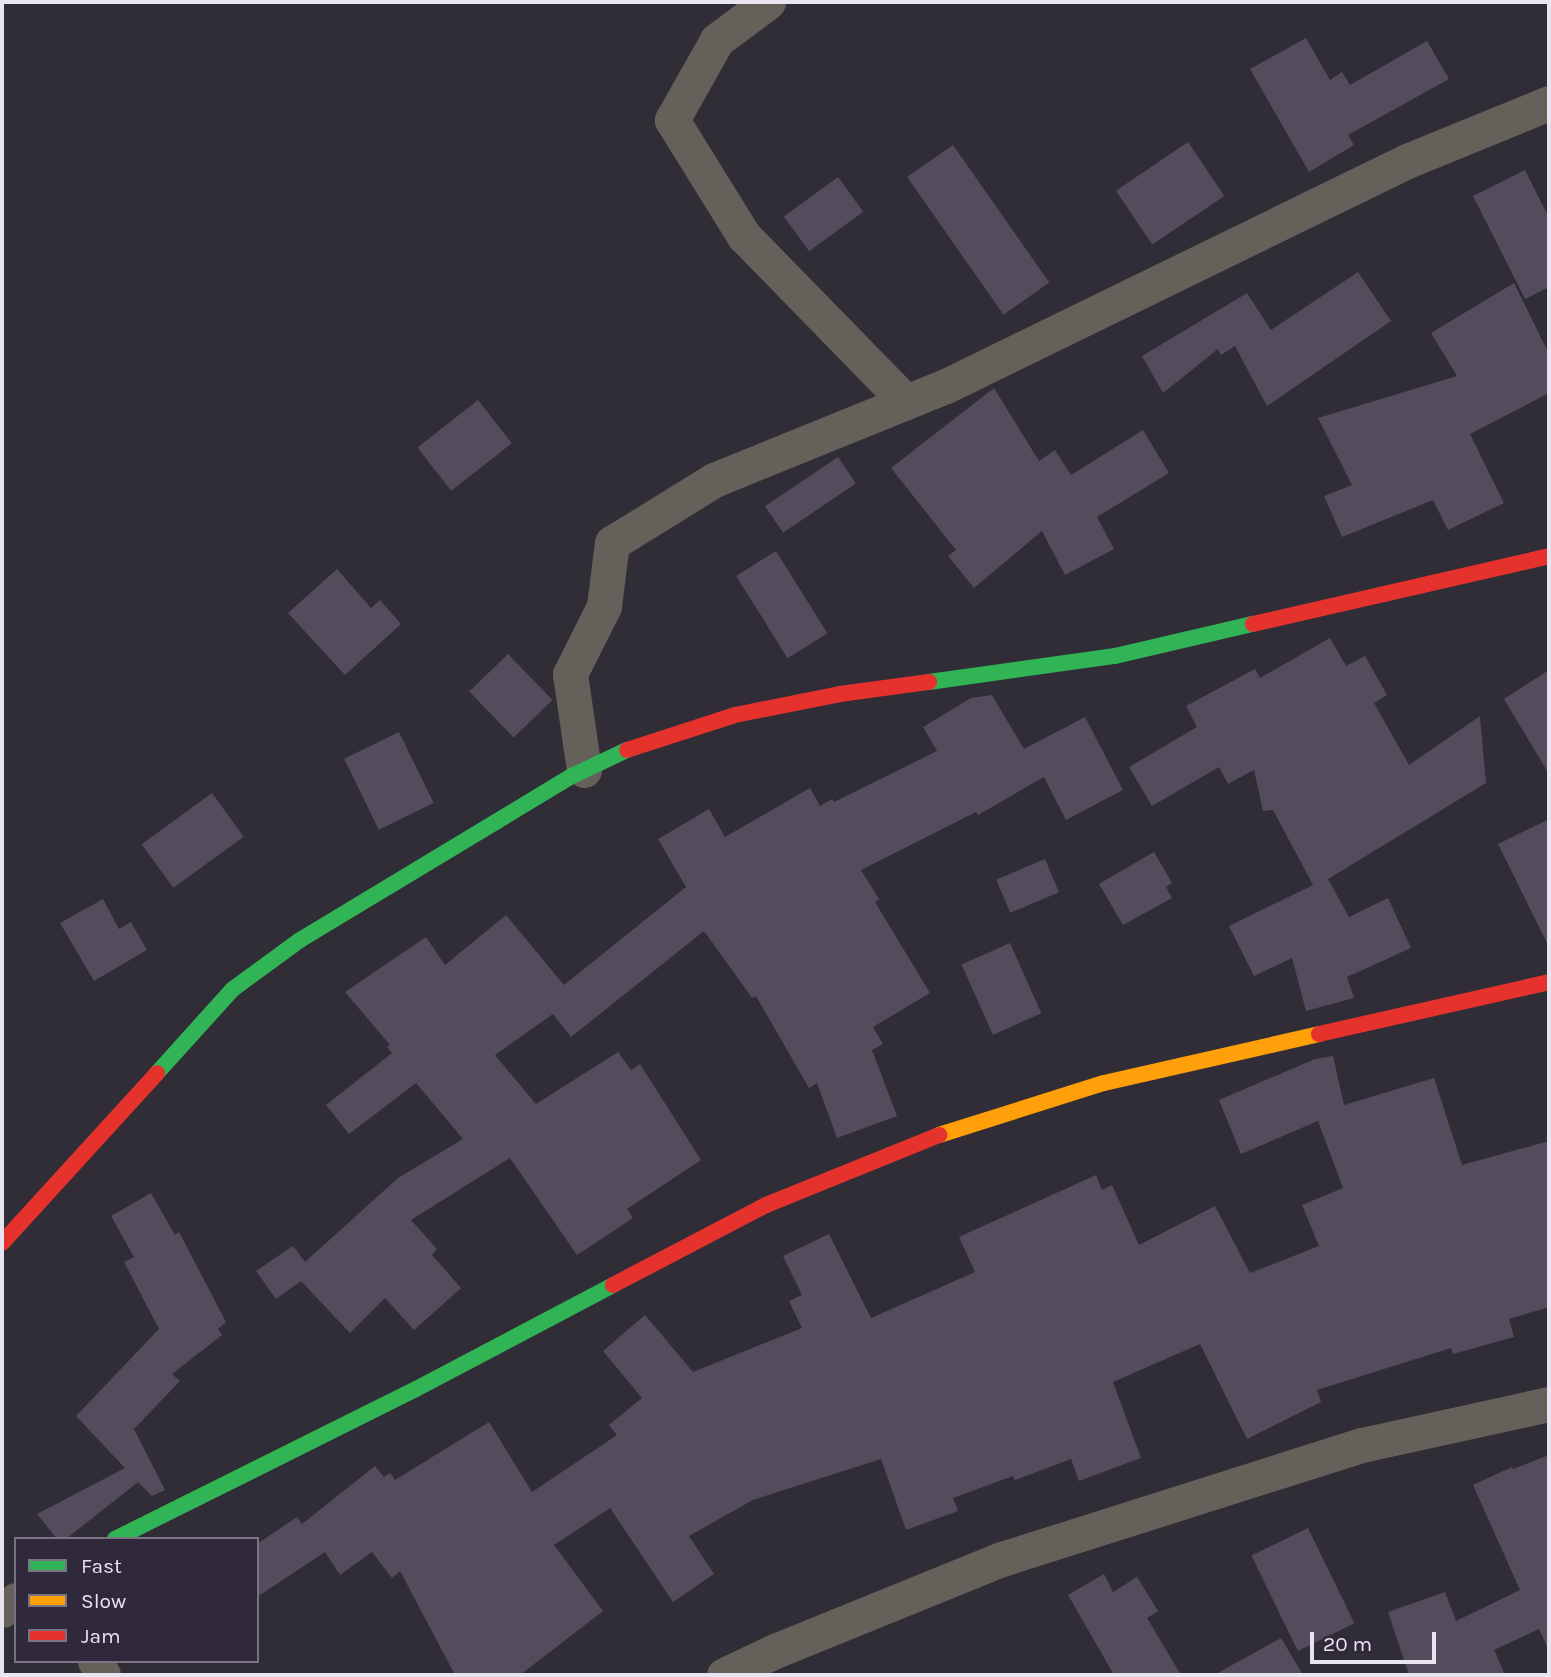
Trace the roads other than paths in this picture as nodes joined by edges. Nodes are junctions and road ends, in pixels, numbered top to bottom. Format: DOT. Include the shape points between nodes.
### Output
graph roads {
  1 [pos="768,2"];
  2 [pos="1549,103"];
  3 [pos="906,402"];
  4 [pos="1549,556"];
  5 [pos="584,771"];
  6 [pos="1549,982"];
  7 [pos="2,1244"];
  8 [pos="1549,1404"];
  9 [pos="120,1537"];
  10 [pos="723,1675"];
  1 -- 3 [label="street" via="717,40 672,120 744,236"];
  2 -- 3 [label="street" via="1408,161 1055,335"];
  3 -- 5 [label="street" via="714,480 612,543 604,606 570,674"];
  4 -- 5 [label="street" via="1115,656 840,694 734,715 639,744"];
  5 -- 7 [label="street" via="300,940 233,989"];
  6 -- 9 [label="street" via="1104,1083 913,1143 766,1205 416,1389"];
  8 -- 10 [label="street" via="1362,1445 1002,1559"];
}
